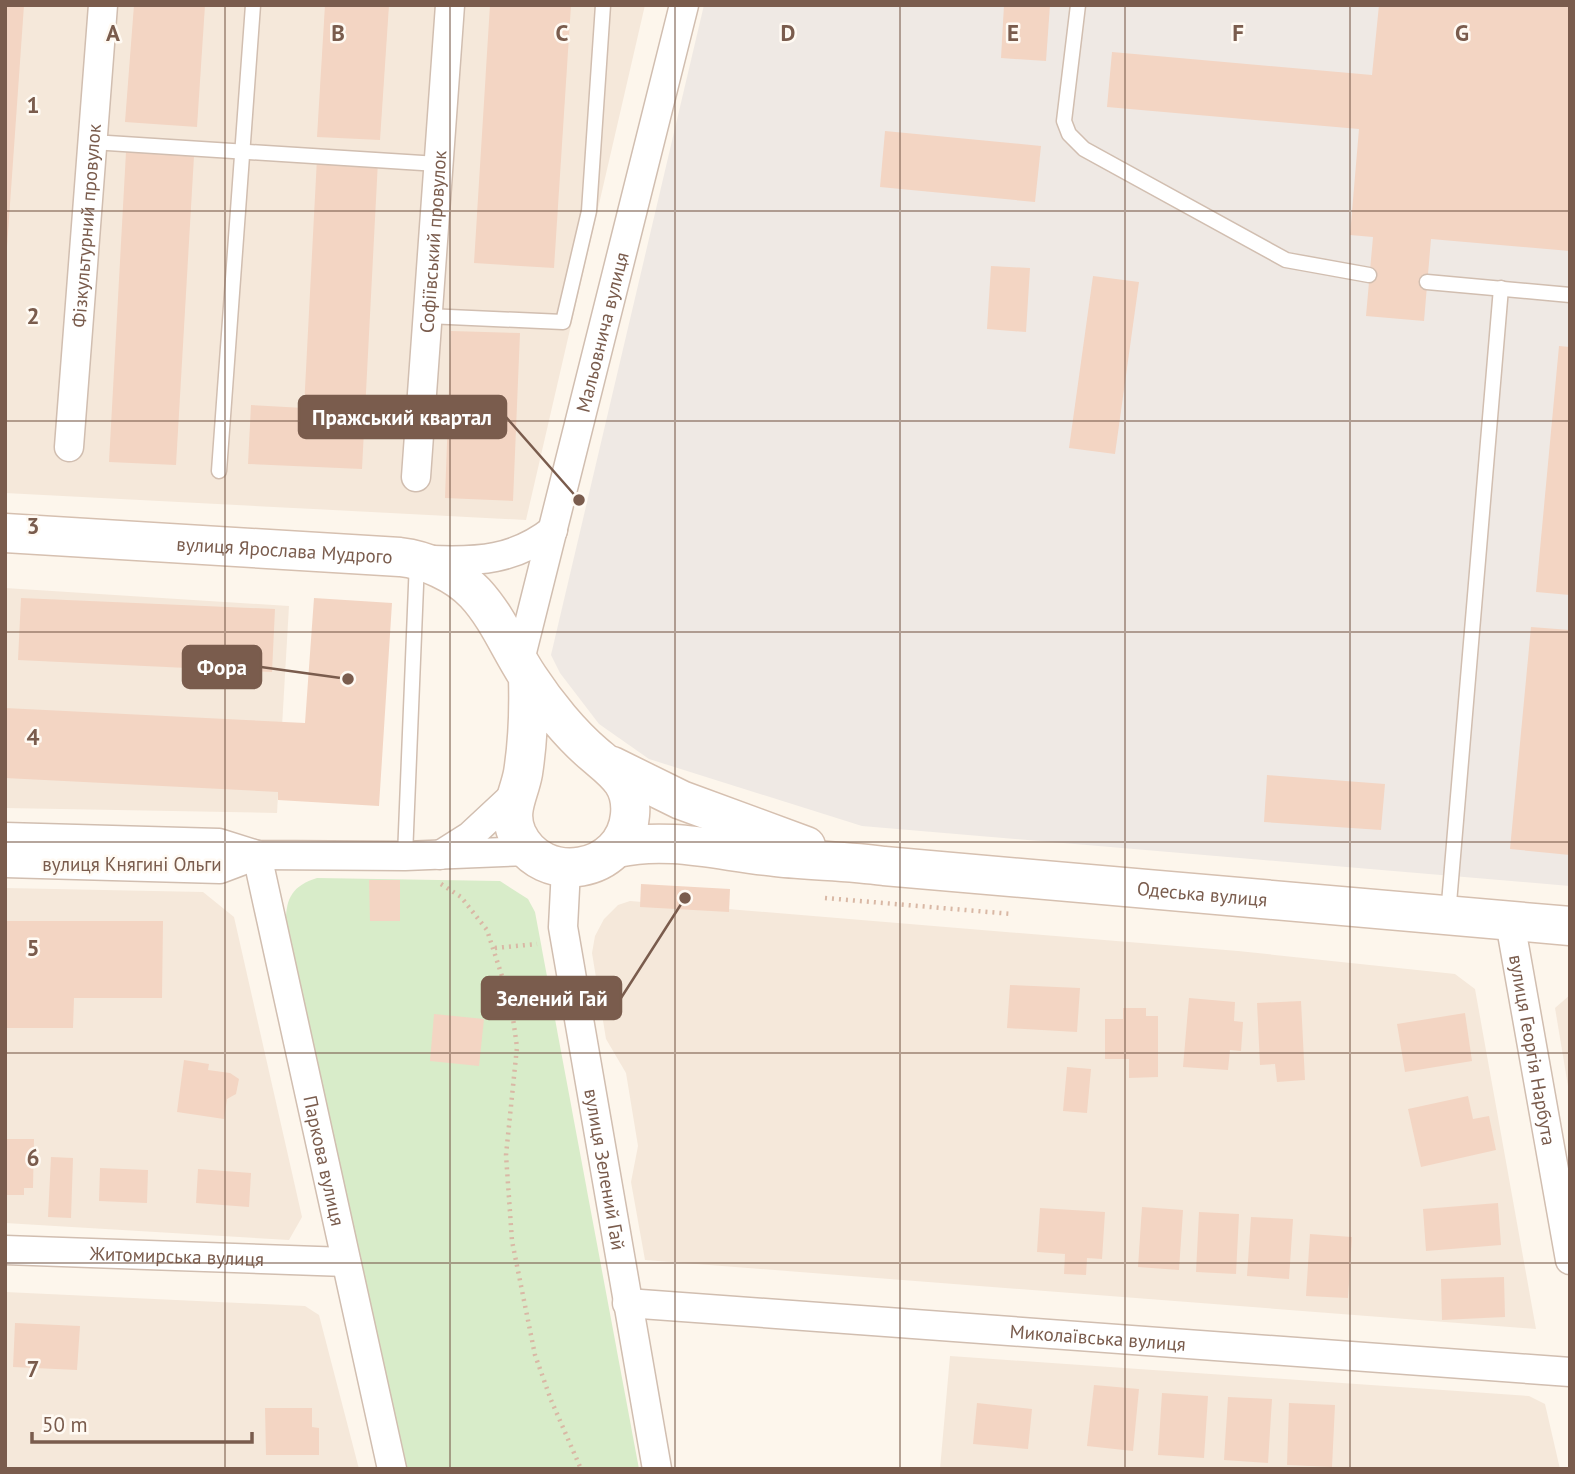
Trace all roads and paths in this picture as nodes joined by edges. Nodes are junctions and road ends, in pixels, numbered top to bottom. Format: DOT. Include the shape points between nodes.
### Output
graph roads {
  1 [pos="103,5"];
  2 [pos="253,5"];
  3 [pos="450,5"];
  4 [pos="603,5"];
  5 [pos="684,5"];
  6 [pos="1078,5"];
  7 [pos="92,142"];
  8 [pos="243,151"];
  9 [pos="438,164"];
  10 [pos="1369,275"];
  11 [pos="1427,282"];
  12 [pos="1501,288"];
  13 [pos="1570,295"];
  14 [pos="427,316"];
  15 [pos="69,447"];
  16 [pos="219,471"];
  17 [pos="416,477"];
  18 [pos="553,530"];
  19 [pos="5,533"];
  20 [pos="417,559"];
  21 [pos="524,668"];
  22 [pos="603,760"];
  23 [pos="518,786"];
  24 [pos="5,837"];
  25 [pos="617,848"];
  26 [pos="529,851"];
  27 [pos="257,855"];
  28 [pos="440,855"];
  29 [pos="405,856"];
  30 [pos="837,860"];
  31 [pos="5,863"];
  32 [pos="566,869"];
  33 [pos="441,884"];
  34 [pos="1448,916"];
  35 [pos="1510,922"];
  36 [pos="1570,926"];
  37 [pos="537,944"];
  38 [pos="495,948"];
  39 [pos="5,1251"];
  40 [pos="1570,1260"];
  41 [pos="346,1262"];
  42 [pos="627,1303"];
  43 [pos="1570,1372"];
  44 [pos="392,1469"];
  45 [pos="582,1469"];
  46 [pos="657,1469"];
  1 -- 7 [label="street, Фізкультурний провулок"];
  2 -- 8 [label="lane"];
  3 -- 9 [label="street, Софіївський провулок"];
  4 -- 14 [label="lane" via="589,211 563,323"];
  5 -- 18 [label="street, Мальовнича вулиця"];
  6 -- 10 [label="lane" via="1064,121 1084,149 1286,260"];
  7 -- 8 [label="lane"];
  7 -- 15 [label="street, Фізкультурний провулок"];
  8 -- 9 [label="lane"];
  8 -- 16 [label="lane"];
  9 -- 14 [label="street, Софіївський провулок"];
  11 -- 12 [label="lane"];
  12 -- 13 [label="lane"];
  12 -- 34 [label="lane"];
  14 -- 17 [label="street, Софіївський провулок"];
  18 -- 20 [label="street" via="514,554 477,562"];
  18 -- 21 [label="street, Мальовнича вулиця"];
  19 -- 20 [label="main road, вулиця Ярослава Мудрого"];
  20 -- 21 [label="main road, вулиця Ярослава Мудрого" via="457,578 474,592 499,623"];
  20 -- 29 [label="lane"];
  21 -- 22 [label="main road, вулиця Ярослава Мудрого"];
  21 -- 23 [label="main road"];
  22 -- 23 [label="main road" via="574,751 555,753 537,762"];
  22 -- 25 [label="main road" via="624,782 630,802 627,830"];
  22 -- 30 [label="main road, Одеська вулиця" via="681,800 787,837"];
  23 -- 26 [label="main road" via="515,825"];
  23 -- 28 [label="street" via="470,836"];
  24 -- 27 [label="street, вулиця Княгині Ольги" via="219,843"];
  25 -- 30 [label="main road, Одеська вулиця" via="668,842 778,858"];
  25 -- 32 [label="main road" via="601,861"];
  26 -- 28 [label="street, вулиця Княгині Ольги"];
  26 -- 32 [label="main road"];
  27 -- 29 [label="street, вулиця Княгині Ольги"];
  27 -- 31 [label="street, вулиця Княгині Ольги" via="220,869"];
  27 -- 41 [label="street, Паркова вулиця"];
  28 -- 29 [label="street, вулиця Княгині Ольги"];
  30 -- 34 [label="main road, Одеська вулиця"];
  32 -- 42 [label="street, вулиця Зелений Гай" via="563,927"];
  33 -- 38 [label="path" via="474,911"];
  34 -- 35 [label="main road, Одеська вулиця"];
  35 -- 36 [label="main road, Одеська вулиця"];
  35 -- 40 [label="street, вулиця Георгія Нарбута"];
  37 -- 38 [label="path"];
  38 -- 45 [label="path" via="516,1027 506,1155 512,1241 535,1355"];
  39 -- 41 [label="street, Житомирська вулиця"];
  41 -- 44 [label="street, Паркова вулиця"];
  42 -- 43 [label="street, Миколаївська вулиця"];
  42 -- 46 [label="street, вулиця Зелений Гай"];
}
